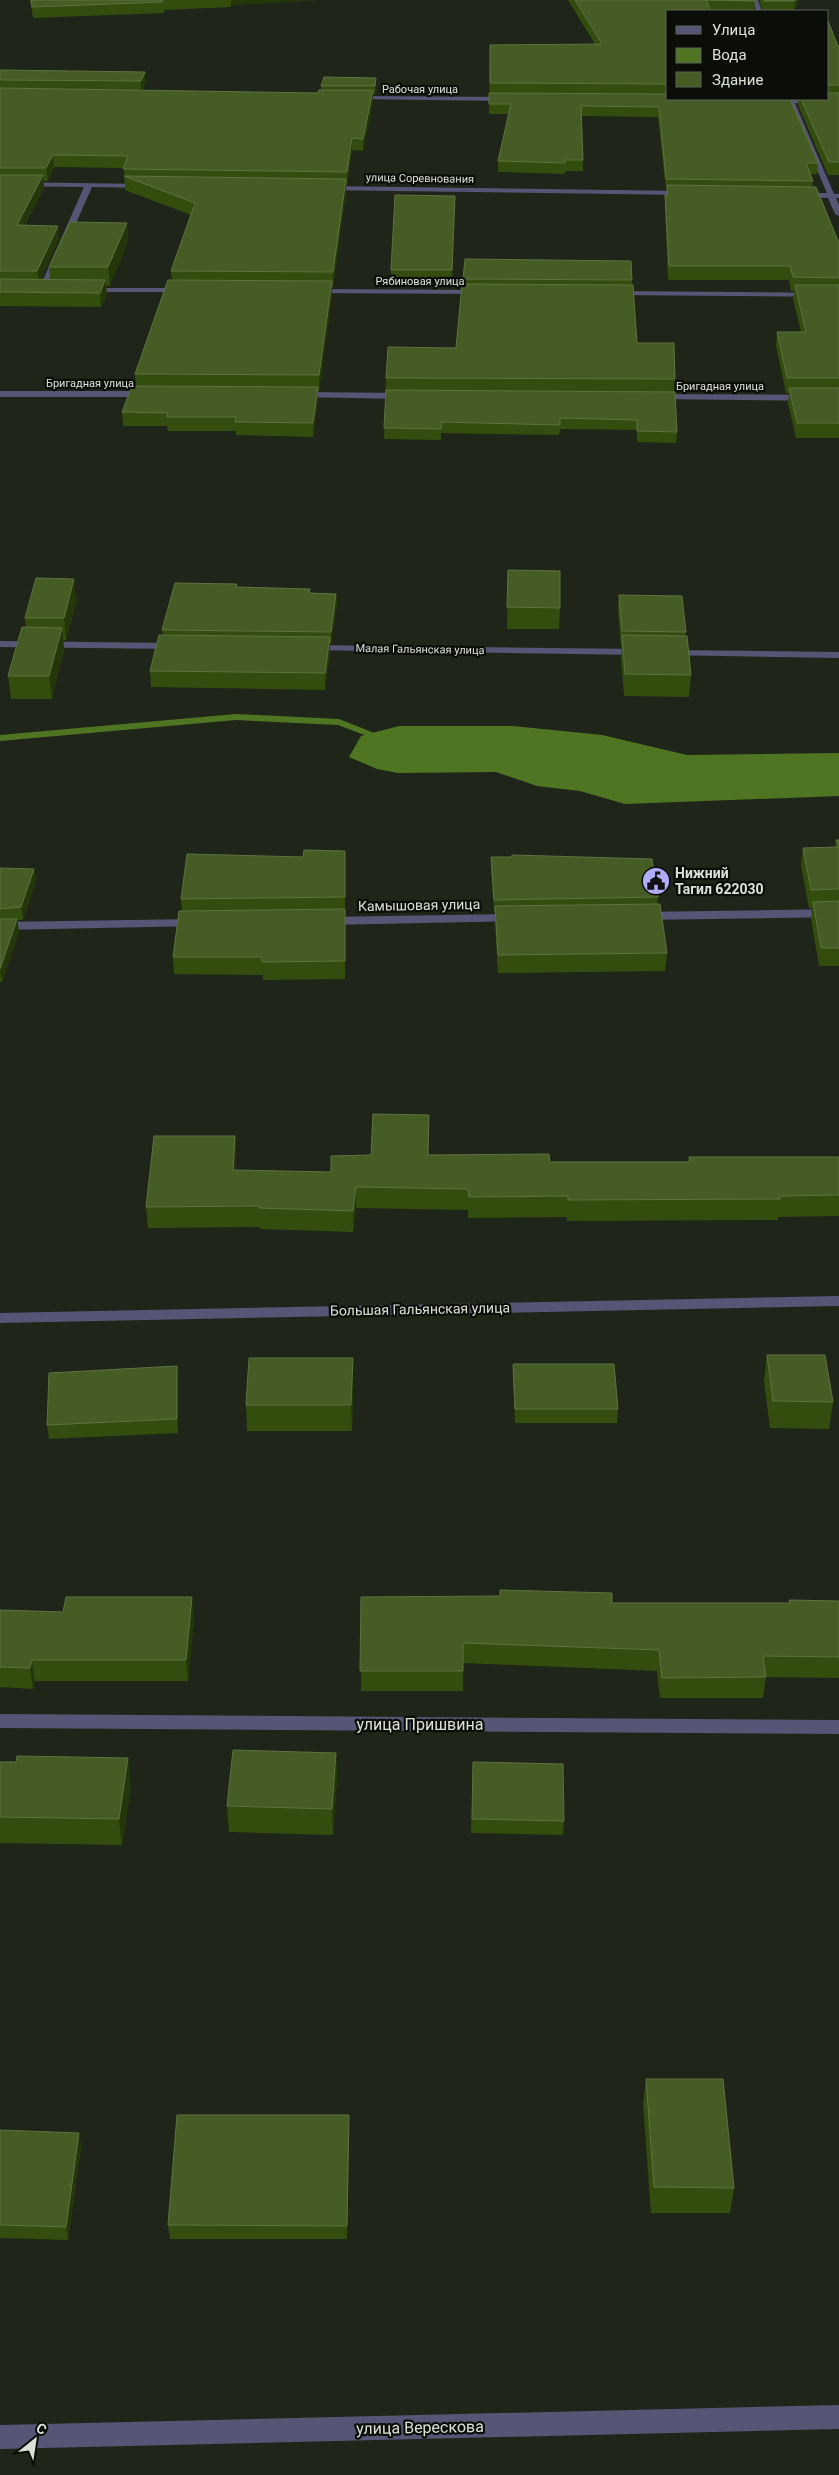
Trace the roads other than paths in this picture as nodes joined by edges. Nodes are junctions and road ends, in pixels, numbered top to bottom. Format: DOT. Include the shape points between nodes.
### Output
graph roads {
  1 [pos="346,98"];
  2 [pos="514,99"];
  3 [pos="791,100"];
  4 [pos="761,101"];
  5 [pos="839,101"];
  6 [pos="0,184"];
  7 [pos="89,185"];
  8 [pos="158,186"];
  9 [pos="317,188"];
  10 [pos="694,194"];
  11 [pos="793,195"];
  12 [pos="836,196"];
  13 [pos="839,214"];
  14 [pos="53,289"];
  15 [pos="73,290"];
  16 [pos="193,290"];
  17 [pos="302,291"];
  18 [pos="491,292"];
  19 [pos="600,293"];
  20 [pos="839,295"];
  21 [pos="0,394"];
  22 [pos="160,394"];
  23 [pos="290,395"];
  24 [pos="420,396"];
  25 [pos="649,397"];
  26 [pos="839,398"];
  27 [pos="0,644"];
  28 [pos="190,646"];
  29 [pos="300,648"];
  30 [pos="839,655"];
  31 [pos="839,913"];
  32 [pos="629,916"];
  33 [pos="529,918"];
  34 [pos="310,921"];
  35 [pos="210,923"];
  36 [pos="0,926"];
  37 [pos="839,1301"];
  38 [pos="0,1318"];
  39 [pos="0,1721"];
  40 [pos="839,1727"];
  41 [pos="839,2417"];
  42 [pos="0,2437"];
  1 -- 2 [label="street, Рабочая улица"];
  3 -- 4 [label="street"];
  3 -- 5 [label="street"];
  3 -- 12 [label="street"];
  6 -- 7 [label="street"];
  7 -- 8 [label="street"];
  7 -- 14 [label="street" via="39,289"];
  9 -- 10 [label="street, улица Соревнования"];
  11 -- 12 [label="street"];
  12 -- 13 [label="street"];
  15 -- 16 [label="street"];
  17 -- 18 [label="street, Рябиновая улица"];
  19 -- 20 [label="street"];
  21 -- 22 [label="street, Бригадная улица"];
  23 -- 24 [label="street"];
  25 -- 26 [label="street, Бригадная улица"];
  27 -- 28 [label="street"];
  29 -- 30 [label="street, Малая Гальянская улица"];
  31 -- 32 [label="street"];
  33 -- 34 [label="street, Камышовая улица"];
  35 -- 36 [label="street"];
  37 -- 38 [label="street, Большая Гальянская улица"];
  39 -- 40 [label="street, улица Пришвина"];
  41 -- 42 [label="street, улица Верескова"];
}
